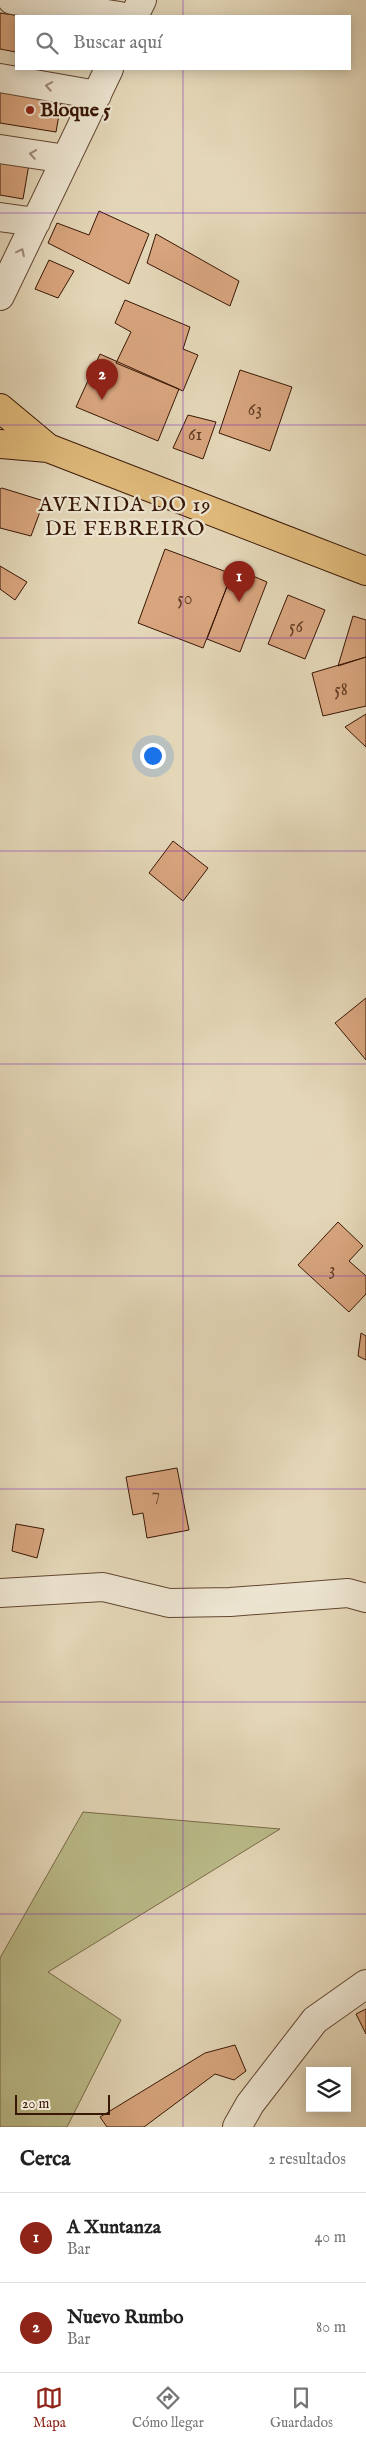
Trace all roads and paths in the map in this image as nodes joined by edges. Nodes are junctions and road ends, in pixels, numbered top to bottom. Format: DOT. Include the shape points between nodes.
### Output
graph roads {
  1 [pos="12,0"];
  2 [pos="142,0"];
  3 [pos="113,15"];
  4 [pos="134,15"];
  5 [pos="109,70"];
  6 [pos="0,78"];
  7 [pos="97,95"];
  8 [pos="0,149"];
  9 [pos="66,159"];
  10 [pos="0,217"];
  11 [pos="36,222"];
  12 [pos="0,296"];
  13 [pos="0,408"];
  14 [pos="0,444"];
  15 [pos="48,448"];
  16 [pos="366,571"];
  17 [pos="0,1593"];
  18 [pos="366,1598"];
  19 [pos="366,1984"];
  20 [pos="236,2127"];
  1 -- 3 [label="street"];
  2 -- 4 [label="street"];
  5 -- 7 [label="street"];
  7 -- 6 [label="street, one-way"];
  7 -- 9 [label="street"];
  9 -- 8 [label="street, one-way"];
  9 -- 11 [label="street"];
  10 -- 11 [label="street"];
  12 -- 11 [label="street, one-way"];
  13 -- 15 [label="main road"];
  14 -- 15 [label="main road"];
  15 -- 16 [label="main road"];
  17 -- 18 [label="street" via="103,1587 168,1603 230,1602 348,1592"];
  19 -- 20 [label="street" via="314,2020"];
}
